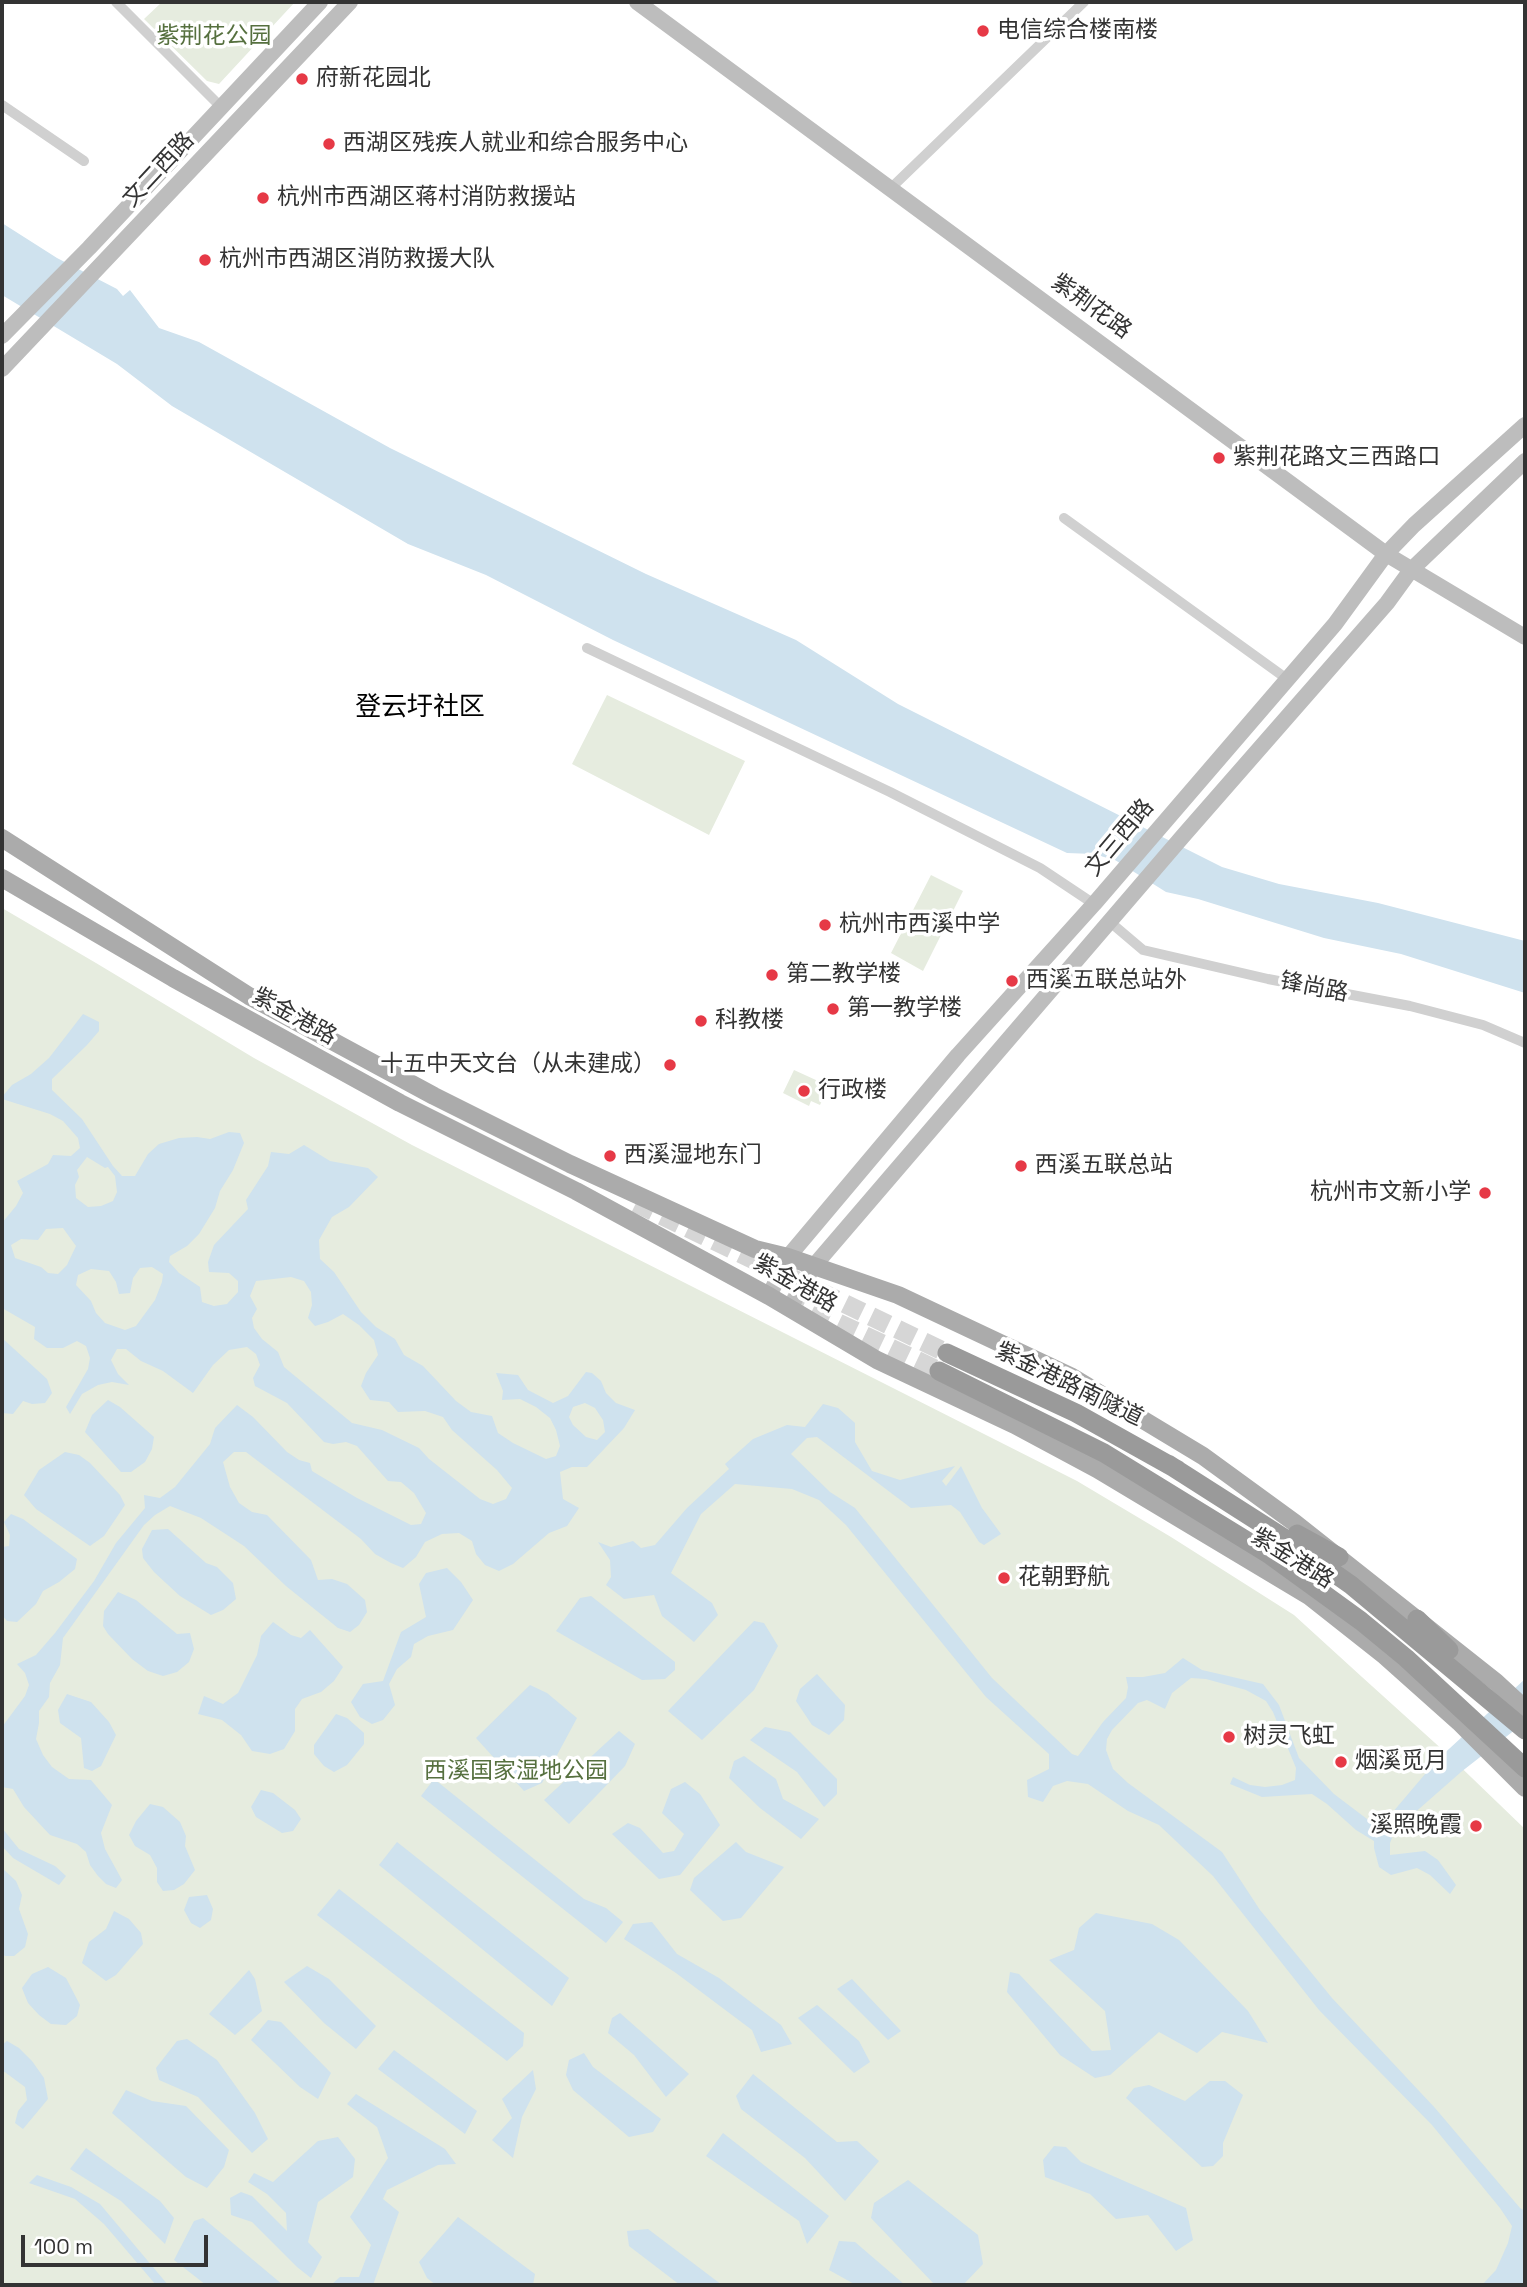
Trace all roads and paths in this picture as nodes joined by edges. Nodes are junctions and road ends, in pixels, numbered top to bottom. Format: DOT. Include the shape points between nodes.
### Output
graph roads {
  1 [pos="116,2"];
  2 [pos="320,2"];
  3 [pos="350,2"];
  4 [pos="637,2"];
  5 [pos="1084,2"];
  6 [pos="2,105"];
  7 [pos="221,107"];
  8 [pos="84,162"];
  9 [pos="891,188"];
  10 [pos="2,337"];
  11 [pos="2,369"];
  12 [pos="1525,425"];
  13 [pos="1525,461"];
  14 [pos="1065,518"];
  15 [pos="1386,554"];
  16 [pos="1411,570"];
  17 [pos="1525,637"];
  18 [pos="587,649"];
  19 [pos="1287,679"];
  20 [pos="2,838"];
  21 [pos="2,878"];
  22 [pos="1094,904"];
  23 [pos="1111,922"];
  24 [pos="1525,1043"];
  25 [pos="788,1257"];
  26 [pos="813,1267"];
  27 [pos="769,1296"];
  28 [pos="790,1308"];
  29 [pos="947,1353"];
  30 [pos="939,1371"];
  31 [pos="1168,1464"];
  32 [pos="1154,1482"];
  33 [pos="1339,1557"];
  34 [pos="1309,1596"];
  35 [pos="1417,1619"];
  36 [pos="1385,1656"];
  37 [pos="1490,1688"];
  38 [pos="1525,1709"];
  39 [pos="1462,1716"];
  40 [pos="1525,1730"];
  41 [pos="1500,1754"];
  42 [pos="1525,1768"];
  43 [pos="1525,1788"];
  1 -- 7 [label="street"];
  2 -- 7 [label="main road, 文二西路"];
  3 -- 11 [label="main road, 文二西路"];
  4 -- 9 [label="main road, 紫荆花路"];
  5 -- 9 [label="street"];
  6 -- 8 [label="street"];
  7 -- 10 [label="main road, 文二西路"];
  9 -- 15 [label="main road, 紫荆花路"];
  12 -- 15 [label="main road, 文三西路"];
  13 -- 16 [label="main road, 文三西路"];
  14 -- 19 [label="street"];
  15 -- 16 [label="main road, 紫荆花路"];
  15 -- 19 [label="main road, 文三西路"];
  16 -- 17 [label="main road, 紫荆花路"];
  16 -- 23 [label="main road, 文三西路"];
  18 -- 22 [label="street" via="890,792 1040,868"];
  19 -- 22 [label="main road, 文三西路"];
  20 -- 25 [label="main road, 紫金港路" via="249,996 434,1096 743,1243"];
  21 -- 27 [label="main road, 紫金港路" via="264,1029"];
  22 -- 25 [label="main road, 文三西路" via="958,1055"];
  23 -- 24 [label="street, 锋尚路" via="1143,950 1410,1006 1483,1024"];
  23 -- 26 [label="main road, 文三西路"];
  25 -- 26 [label="main road, 紫金港路"];
  25 -- 27 [label="main road, 文三西路"];
  26 -- 28 [label="main road, 文三西路"];
  26 -- 33 [label="main road, 紫金港路" via="898,1295 1072,1377 1203,1456"];
  27 -- 28 [label="main road, 紫金港路"];
  28 -- 34 [label="main road, 紫金港路" via="877,1360 1097,1469"];
  29 -- 31 [label="highway, 紫金港路南隧道" via="1076,1413"];
  30 -- 32 [label="highway, 紫金港路南隧道" via="1104,1452"];
  31 -- 33 [label="highway"];
  31 -- 37 [label="highway, 紫金港路" via="1284,1538"];
  32 -- 34 [label="highway"];
  32 -- 39 [label="highway, 紫金港路" via="1270,1555 1361,1621"];
  33 -- 35 [label="main road, 紫金港路"];
  34 -- 36 [label="main road, 紫金港路"];
  35 -- 37 [label="highway"];
  36 -- 39 [label="highway"];
  37 -- 38 [label="main road, 紫金港路"];
  37 -- 40 [label="highway, 紫金港路"];
  39 -- 41 [label="highway"];
  41 -- 42 [label="highway"];
  41 -- 43 [label="main road"];
}
